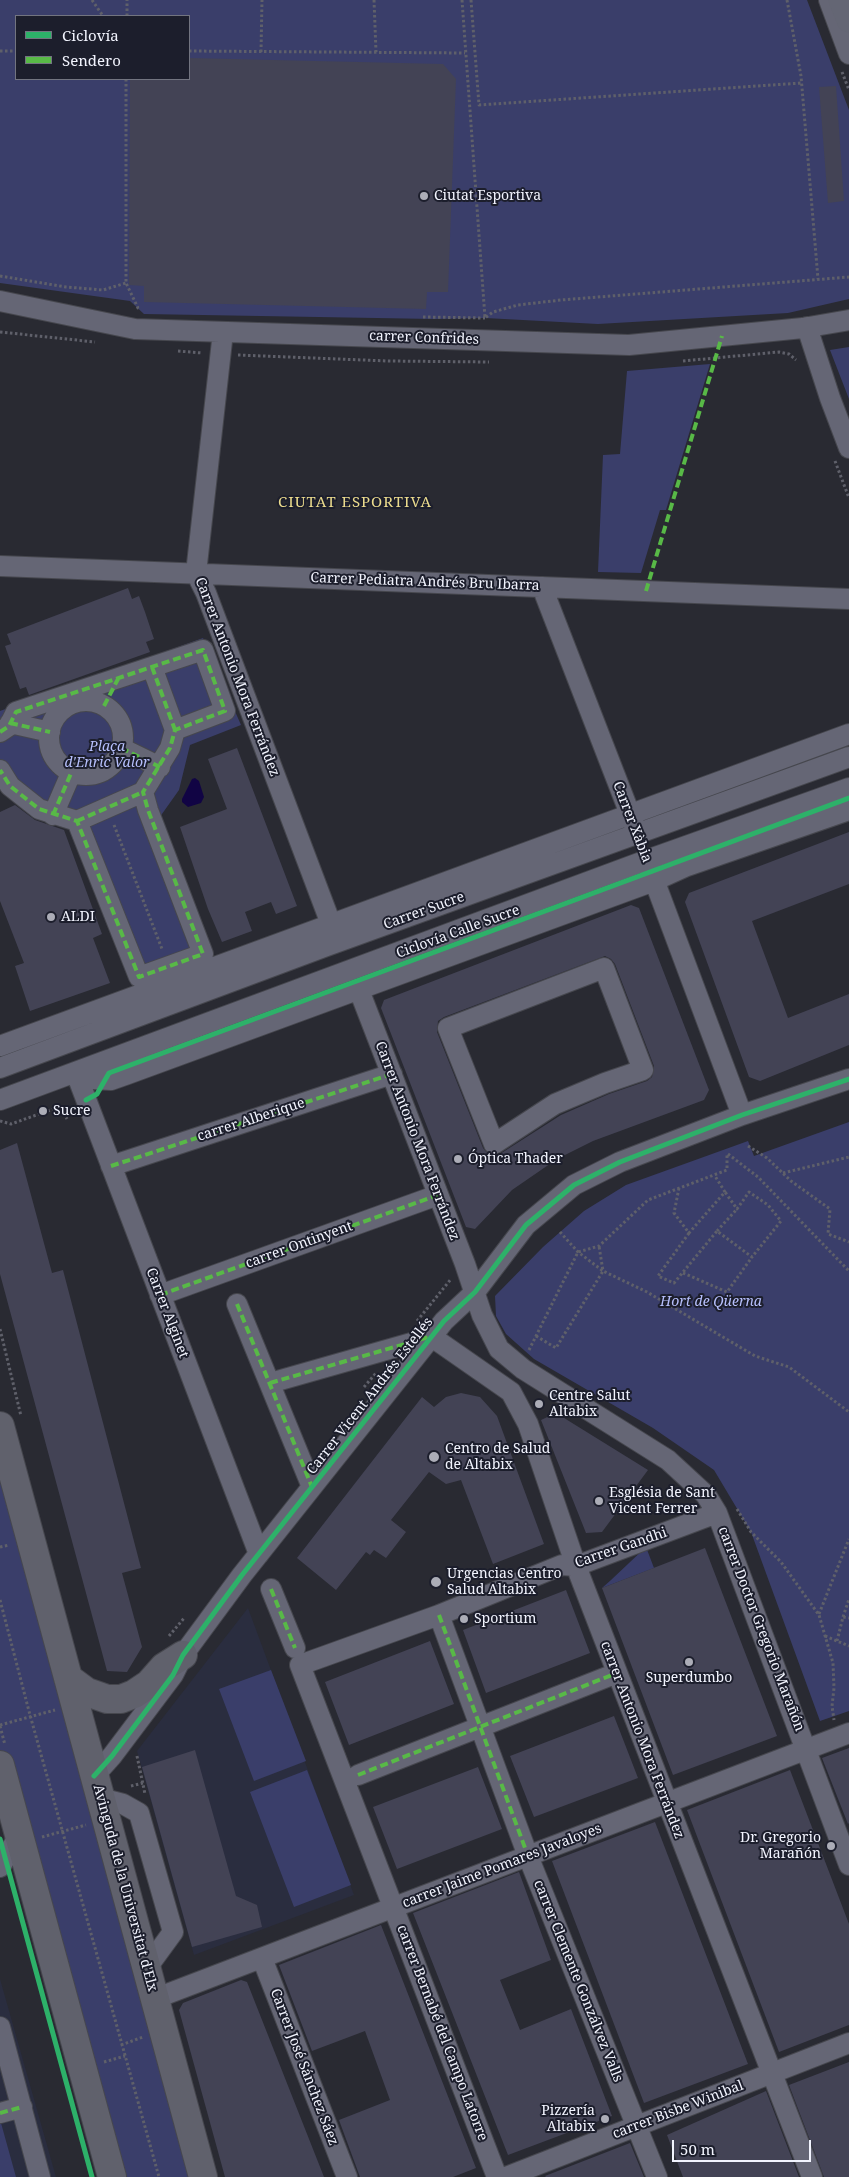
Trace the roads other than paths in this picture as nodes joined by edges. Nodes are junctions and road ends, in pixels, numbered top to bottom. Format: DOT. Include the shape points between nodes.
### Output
graph roads {
  1 [pos="828,0"];
  2 [pos="841,0"];
  3 [pos="849,20"];
  4 [pos="849,54"];
  5 [pos="0,301"];
  6 [pos="849,320"];
  7 [pos="807,327"];
  8 [pos="223,332"];
  9 [pos="840,450"];
  10 [pos="0,566"];
  11 [pos="196,573"];
  12 [pos="542,587"];
  13 [pos="849,599"];
  14 [pos="152,667"];
  15 [pos="118,679"];
  16 [pos="104,706"];
  17 [pos="5,728"];
  18 [pos="175,730"];
  19 [pos="50,732"];
  20 [pos="849,734"];
  21 [pos="121,748"];
  22 [pos="849,757"];
  23 [pos="160,768"];
  24 [pos="0,770"];
  25 [pos="72,771"];
  26 [pos="849,788"];
  27 [pos="143,792"];
  28 [pos="849,810"];
  29 [pos="53,815"];
  30 [pos="77,821"];
  31 [pos="633,824"];
  32 [pos="647,860"];
  33 [pos="654,881"];
  34 [pos="331,924"];
  35 [pos="359,990"];
  36 [pos="448,1028"];
  37 [pos="0,1046"];
  38 [pos="0,1068"];
  39 [pos="80,1071"];
  40 [pos="392,1074"];
  41 [pos="849,1079"];
  42 [pos="0,1100"];
  43 [pos="742,1115"];
  44 [pos="111,1166"];
  45 [pos="438,1195"];
  46 [pos="474,1292"];
  47 [pos="160,1295"];
  48 [pos="237,1304"];
  49 [pos="432,1336"];
  50 [pos="270,1383"];
  51 [pos="0,1426"];
  52 [pos="312,1487"];
  53 [pos="717,1513"];
  54 [pos="259,1554"];
  55 [pos="576,1566"];
  56 [pos="271,1589"];
  57 [pos="438,1615"];
  58 [pos="176,1646"];
  59 [pos="298,1656"];
  60 [pos="617,1673"];
  61 [pos="68,1678"];
  62 [pos="478,1726"];
  63 [pos="849,1733"];
  64 [pos="806,1750"];
  65 [pos="0,1765"];
  66 [pos="358,1775"];
  67 [pos="97,1787"];
  68 [pos="666,1804"];
  69 [pos="29,1837"];
  70 [pos="528,1856"];
  71 [pos="849,1865"];
  72 [pos="0,1866"];
  73 [pos="394,1908"];
  74 [pos="262,1958"];
  75 [pos="154,1999"];
  76 [pos="0,2027"];
  77 [pos="849,2043"];
  78 [pos="771,2074"];
  79 [pos="22,2107"];
  80 [pos="0,2112"];
  81 [pos="637,2126"];
  82 [pos="40,2177"];
  83 [pos="112,2177"];
  84 [pos="202,2177"];
  85 [pos="347,2177"];
  86 [pos="497,2177"];
  87 [pos="506,2177"];
  88 [pos="657,2177"];
  89 [pos="812,2177"];
  1 -- 4 [label="street"];
  2 -- 3 [label="main road"];
  5 -- 8 [label="street, carrer Confrides" via="135,330"];
  6 -- 7 [label="street, carrer Confrides"];
  7 -- 8 [label="street, carrer Confrides" via="629,345"];
  7 -- 9 [label="street" via="830,398"];
  8 -- 11 [label="street, Carrer Antonio Mora Ferrández"];
  10 -- 11 [label="street, Carrer Pediatra Andrés Bru Ibarra"];
  11 -- 12 [label="street, Carrer Pediatra Andrés Bru Ibarra"];
  11 -- 34 [label="street, Carrer Antonio Mora Ferrández"];
  12 -- 13 [label="street, Carrer Pediatra Andrés Bru Ibarra"];
  12 -- 31 [label="street, Carrer Xàbia"];
  14 -- 15 [label="street"];
  14 -- 18 [label="street"];
  14 -- 18 [label="street" via="203,650 225,711"];
  15 -- 16 [label="street"];
  15 -- 17 [label="street" via="16,712"];
  16 -- 19 [label="street" via="89,701 65,707 56,716"];
  16 -- 21 [label="street" via="118,719 122,731"];
  17 -- 19 [label="street"];
  18 -- 23 [label="street"];
  19 -- 25 [label="street" via="52,750 58,761"];
  20 -- 31 [label="street, Carrer Sucre"];
  21 -- 23 [label="street"];
  21 -- 25 [label="street" via="112,764 102,771 90,774"];
  22 -- 31 [label="street, Carrer Sucre"];
  23 -- 27 [label="street"];
  24 -- 29 [label="street" via="10,786 26,800"];
  25 -- 29 [label="street"];
  26 -- 32 [label="street, Carrer Sucre"];
  27 -- 30 [label="street"];
  27 -- 30 [label="street" via="202,954 139,977"];
  28 -- 33 [label="street" via="687,866"];
  29 -- 30 [label="street"];
  31 -- 32 [label="street, Carrer Xàbia"];
  31 -- 34 [label="street, Carrer Sucre"];
  31 -- 38 [label="street, Carrer Sucre" via="327,946"];
  32 -- 33 [label="street, Carrer Xàbia"];
  32 -- 39 [label="street, Carrer Sucre"];
  33 -- 35 [label="street"];
  33 -- 43 [label="street, Carrer Xàbia"];
  34 -- 37 [label="street, Carrer Sucre"];
  35 -- 39 [label="street" via="111,1080 94,1079"];
  35 -- 40 [label="street, Carrer Antonio Mora Ferrández"];
  36 -- 36 [label="street" via="604,968 642,1070 555,1104 494,1144"];
  39 -- 42 [label="street, Carrer Sucre"];
  39 -- 44 [label="street, Carrer Alginet"];
  40 -- 44 [label="street, carrer Alberique"];
  40 -- 45 [label="street, Carrer Antonio Mora Ferrández"];
  41 -- 43 [label="street, Carrer Vicent Andrés Estellés"];
  43 -- 46 [label="street, Carrer Vicent Andrés Estellés" via="620,1162 574,1185 526,1225"];
  44 -- 47 [label="street, Carrer Alginet"];
  45 -- 46 [label="street, Carrer Antonio Mora Ferrández"];
  45 -- 47 [label="street, carrer Ontinyent"];
  46 -- 49 [label="street, Carrer Vicent Andrés Estellés"];
  46 -- 53 [label="street, carrer Doctor Gregorio Marañón" via="499,1349 523,1369 668,1460 706,1495"];
  47 -- 54 [label="street, Carrer Alginet"];
  48 -- 50 [label="street"];
  49 -- 50 [label="street"];
  49 -- 52 [label="street, Carrer Vicent Andrés Estellés"];
  49 -- 55 [label="street, carrer Antonio Mora Ferrández" via="511,1392 528,1424"];
  50 -- 52 [label="street"];
  51 -- 61 [label="highway, Avinguda de la Universitat d'Elx"];
  52 -- 54 [label="street, Carrer Vicent Andrés Estellés"];
  53 -- 55 [label="street, Carrer Gandhi"];
  53 -- 64 [label="street, carrer Doctor Gregorio Marañón"];
  54 -- 58 [label="street, Carrer Vicent Andrés Estellés"];
  55 -- 57 [label="street, Carrer Gandhi" via="562,1565"];
  55 -- 60 [label="street, carrer Antonio Mora Ferrández"];
  56 -- 59 [label="street, carrer Bernabé del Campo Latorre"];
  57 -- 59 [label="street, Carrer Gandhi"];
  57 -- 62 [label="street, carrer Clemente Gonzálvez Valls"];
  58 -- 61 [label="highway" via="149,1684 121,1699 96,1696"];
  58 -- 67 [label="street, Carrer Vicent Andrés Estellés" via="173,1675 112,1756"];
  59 -- 73 [label="street, carrer Bernabé del Campo Latorre"];
  60 -- 62 [label="street"];
  60 -- 68 [label="street, carrer Antonio Mora Ferrández"];
  61 -- 67 [label="highway, Avinguda de la Universitat d'Elx"];
  62 -- 66 [label="street"];
  62 -- 70 [label="street, carrer Clemente Gonzálvez Valls"];
  63 -- 64 [label="street, carrer Jaime Pomares Javaloyes"];
  64 -- 68 [label="street, carrer Jaime Pomares Javaloyes"];
  64 -- 71 [label="street, carrer Doctor Gregorio Marañón"];
  65 -- 69 [label="highway"];
  67 -- 75 [label="highway, Avinguda de la Universitat d'Elx"];
  68 -- 70 [label="street, carrer Jaime Pomares Javaloyes"];
  68 -- 78 [label="street, carrer Antonio Mora Ferrández"];
  69 -- 72 [label="street"];
  69 -- 83 [label="highway"];
  70 -- 73 [label="street, carrer Jaime Pomares Javaloyes"];
  70 -- 81 [label="street, carrer Clemente Gonzálvez Valls"];
  73 -- 74 [label="street, carrer Jaime Pomares Javaloyes"];
  73 -- 86 [label="street, carrer Bernabé del Campo Latorre"];
  74 -- 75 [label="street, carrer Jaime Pomares Javaloyes"];
  74 -- 85 [label="street, Carrer José Sánchez Sáez"];
  75 -- 84 [label="highway, Avinguda de la Universitat d'Elx"];
  76 -- 79 [label="street"];
  77 -- 78 [label="street, carrer Bisbe Winibal"];
  78 -- 81 [label="street, carrer Bisbe Winibal"];
  78 -- 89 [label="street, carrer Antonio Mora Ferrández"];
  79 -- 80 [label="street"];
  79 -- 82 [label="street"];
  81 -- 87 [label="street, carrer Bisbe Winibal"];
  81 -- 88 [label="street, carrer Clemente Gonzálvez Valls"];
}
